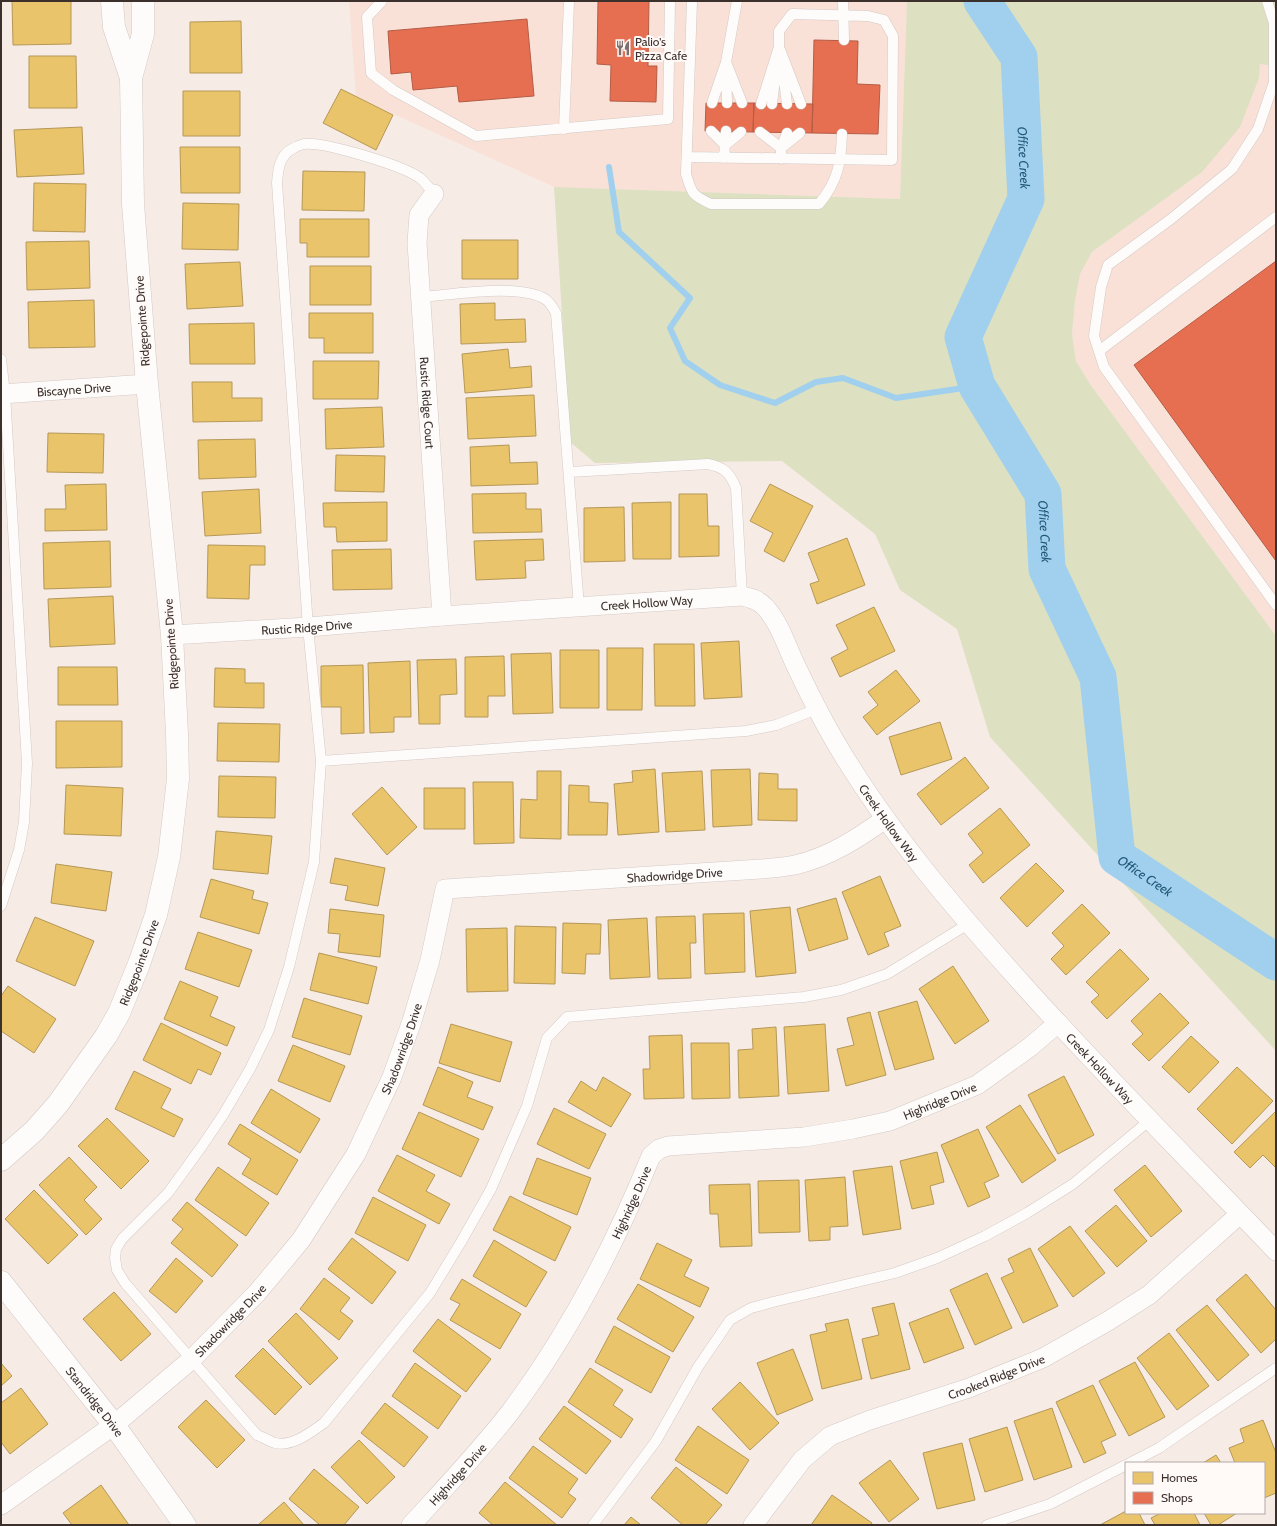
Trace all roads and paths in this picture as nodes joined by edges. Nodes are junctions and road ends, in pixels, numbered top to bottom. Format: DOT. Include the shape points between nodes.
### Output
graph roads {
  1 [pos="112,1"];
  2 [pos="143,1"];
  3 [pos="382,1"];
  4 [pos="569,1"];
  5 [pos="670,1"];
  6 [pos="692,1"];
  7 [pos="737,1"];
  8 [pos="843,1"];
  9 [pos="1267,1"];
  10 [pos="844,15"];
  11 [pos="844,40"];
  12 [pos="779,47"];
  13 [pos="726,62"];
  14 [pos="131,78"];
  15 [pos="1275,83"];
  16 [pos="712,103"];
  17 [pos="727,103"];
  18 [pos="742,103"];
  19 [pos="761,104"];
  20 [pos="772,104"];
  21 [pos="787,104"];
  22 [pos="801,104"];
  23 [pos="564,129"];
  24 [pos="711,131"];
  25 [pos="726,131"];
  26 [pos="742,132"];
  27 [pos="760,132"];
  28 [pos="771,132"];
  29 [pos="787,133"];
  30 [pos="800,133"];
  31 [pos="842,134"];
  32 [pos="725,145"];
  33 [pos="781,148"];
  34 [pos="687,157"];
  35 [pos="724,158"];
  36 [pos="781,159"];
  37 [pos="841,159"];
  38 [pos="434,194"];
  39 [pos="1276,217"];
  40 [pos="421,297"];
  41 [pos="1099,351"];
  42 [pos="1,359"];
  43 [pos="147,384"];
  44 [pos="3,394"];
  45 [pos="570,472"];
  46 [pos="742,596"];
  47 [pos="1276,605"];
  48 [pos="579,607"];
  49 [pos="442,616"];
  50 [pos="308,627"];
  51 [pos="172,634"];
  52 [pos="816,709"];
  53 [pos="321,761"];
  54 [pos="885,819"];
  55 [pos="2,903"];
  56 [pos="968,924"];
  57 [pos="1058,1023"];
  58 [pos="1150,1120"];
  59 [pos="1,1160"];
  60 [pos="1240,1214"];
  61 [pos="1276,1251"];
  62 [pos="1,1282"];
  63 [pos="192,1359"];
  64 [pos="1276,1368"];
  65 [pos="114,1425"];
  66 [pos="1132,1462"];
  67 [pos="1125,1466"];
  68 [pos="1,1505"];
  69 [pos="184,1525"];
  70 [pos="411,1525"];
  71 [pos="593,1525"];
  72 [pos="753,1525"];
  73 [pos="987,1525"];
  1 -- 14 [label="street, Ridgepointe Drive" via="114,27"];
  2 -- 14 [label="street, Ridgepointe Drive" via="143,34"];
  3 -- 23 [label="lane" via="367,17 371,73 392,90 476,136"];
  4 -- 23 [label="lane"];
  5 -- 23 [label="lane" via="668,120"];
  6 -- 34 [label="lane"];
  7 -- 13 [label="lane"];
  8 -- 10 [label="lane"];
  9 -- 15 [label="lane" via="1274,23"];
  10 -- 11 [label="lane"];
  10 -- 12 [label="lane" via="792,14 779,31"];
  10 -- 37 [label="lane" via="884,20 893,36 892,160"];
  12 -- 19 [label="lane"];
  12 -- 20 [label="lane"];
  12 -- 21 [label="lane"];
  12 -- 22 [label="lane"];
  13 -- 16 [label="lane"];
  13 -- 17 [label="lane"];
  13 -- 18 [label="lane"];
  14 -- 43 [label="street, Ridgepointe Drive" via="133,204"];
  15 -- 41 [label="lane" via="1258,129 1232,169 1171,219 1108,265 1101,287 1094,336"];
  24 -- 32 [label="lane"];
  25 -- 32 [label="lane"];
  26 -- 32 [label="lane"];
  27 -- 33 [label="lane"];
  28 -- 33 [label="lane"];
  29 -- 33 [label="lane"];
  30 -- 33 [label="lane"];
  31 -- 37 [label="lane"];
  32 -- 35 [label="lane"];
  33 -- 36 [label="lane"];
  34 -- 35 [label="lane"];
  34 -- 37 [label="lane" via="686,174 691,189 696,197 712,204 819,204 830,190"];
  35 -- 36 [label="lane"];
  36 -- 37 [label="lane"];
  38 -- 40 [label="street, Rustic Ridge Court" via="419,215 417,243"];
  38 -- 50 [label="lane" via="420,178 400,168 352,152 323,146 304,144 292,149 283,156 279,168 278,191"];
  39 -- 41 [label="lane"];
  40 -- 45 [label="lane" via="529,292 545,298 551,304 557,320"];
  40 -- 49 [label="street, Rustic Ridge Court"];
  41 -- 47 [label="lane" via="1104,367"];
  42 -- 44 [label="lane"];
  43 -- 44 [label="street, Biscayne Drive"];
  43 -- 51 [label="street, Ridgepointe Drive"];
  44 -- 55 [label="lane" via="27,763 24,822 19,850"];
  45 -- 46 [label="lane" via="708,464 726,470 736,488"];
  45 -- 48 [label="lane"];
  46 -- 48 [label="street, Creek Hollow Way"];
  46 -- 52 [label="street, Creek Hollow Way" via="753,598 765,606"];
  48 -- 49 [label="street, Creek Hollow Way"];
  49 -- 50 [label="street, Rustic Ridge Drive"];
  50 -- 51 [label="street, Rustic Ridge Drive"];
  50 -- 53 [label="lane"];
  51 -- 59 [label="street, Ridgepointe Drive" via="178,779 169,857 156,915 140,964 106,1036 58,1104"];
  52 -- 53 [label="lane" via="776,725 739,732"];
  52 -- 54 [label="street, Creek Hollow Way"];
  53 -- 63 [label="lane" via="314,862 289,967 269,1030 250,1069 202,1146 168,1193 122,1239 116,1249 117,1270 124,1283"];
  54 -- 56 [label="street, Creek Hollow Way"];
  54 -- 63 [label="street, Shadowridge Drive" via="850,843 823,856 795,865 445,889 430,960 412,1021 392,1077 356,1154 301,1240 257,1293"];
  56 -- 57 [label="street, Creek Hollow Way"];
  56 -- 63 [label="lane" via="887,974 841,990 804,997 567,1017 547,1038 527,1106 491,1189 430,1293 324,1423 306,1436 276,1443 257,1435"];
  57 -- 58 [label="street, Creek Hollow Way"];
  57 -- 70 [label="street, Highridge Drive" via="1030,1047 977,1085 890,1121 804,1137 700,1143 659,1149 651,1156 598,1274 559,1341 511,1410 463,1469"];
  58 -- 60 [label="street, Creek Hollow Way"];
  58 -- 71 [label="lane" via="1073,1184 985,1236 938,1258 895,1273 751,1308 730,1320 698,1367 656,1441"];
  60 -- 61 [label="street, Creek Hollow Way"];
  60 -- 72 [label="street, Crooked Ridge Drive" via="1149,1295 1043,1358 970,1388 870,1420 830,1436 802,1460"];
  62 -- 65 [label="street, Standridge Drive"];
  63 -- 65 [label="street, Shadowridge Drive"];
  64 -- 66 [label="lane" via="1159,1448"];
  65 -- 68 [label="street, Shadowridge Drive"];
  65 -- 69 [label="street, Standridge Drive"];
  67 -- 73 [label="lane" via="1050,1504"];
}
